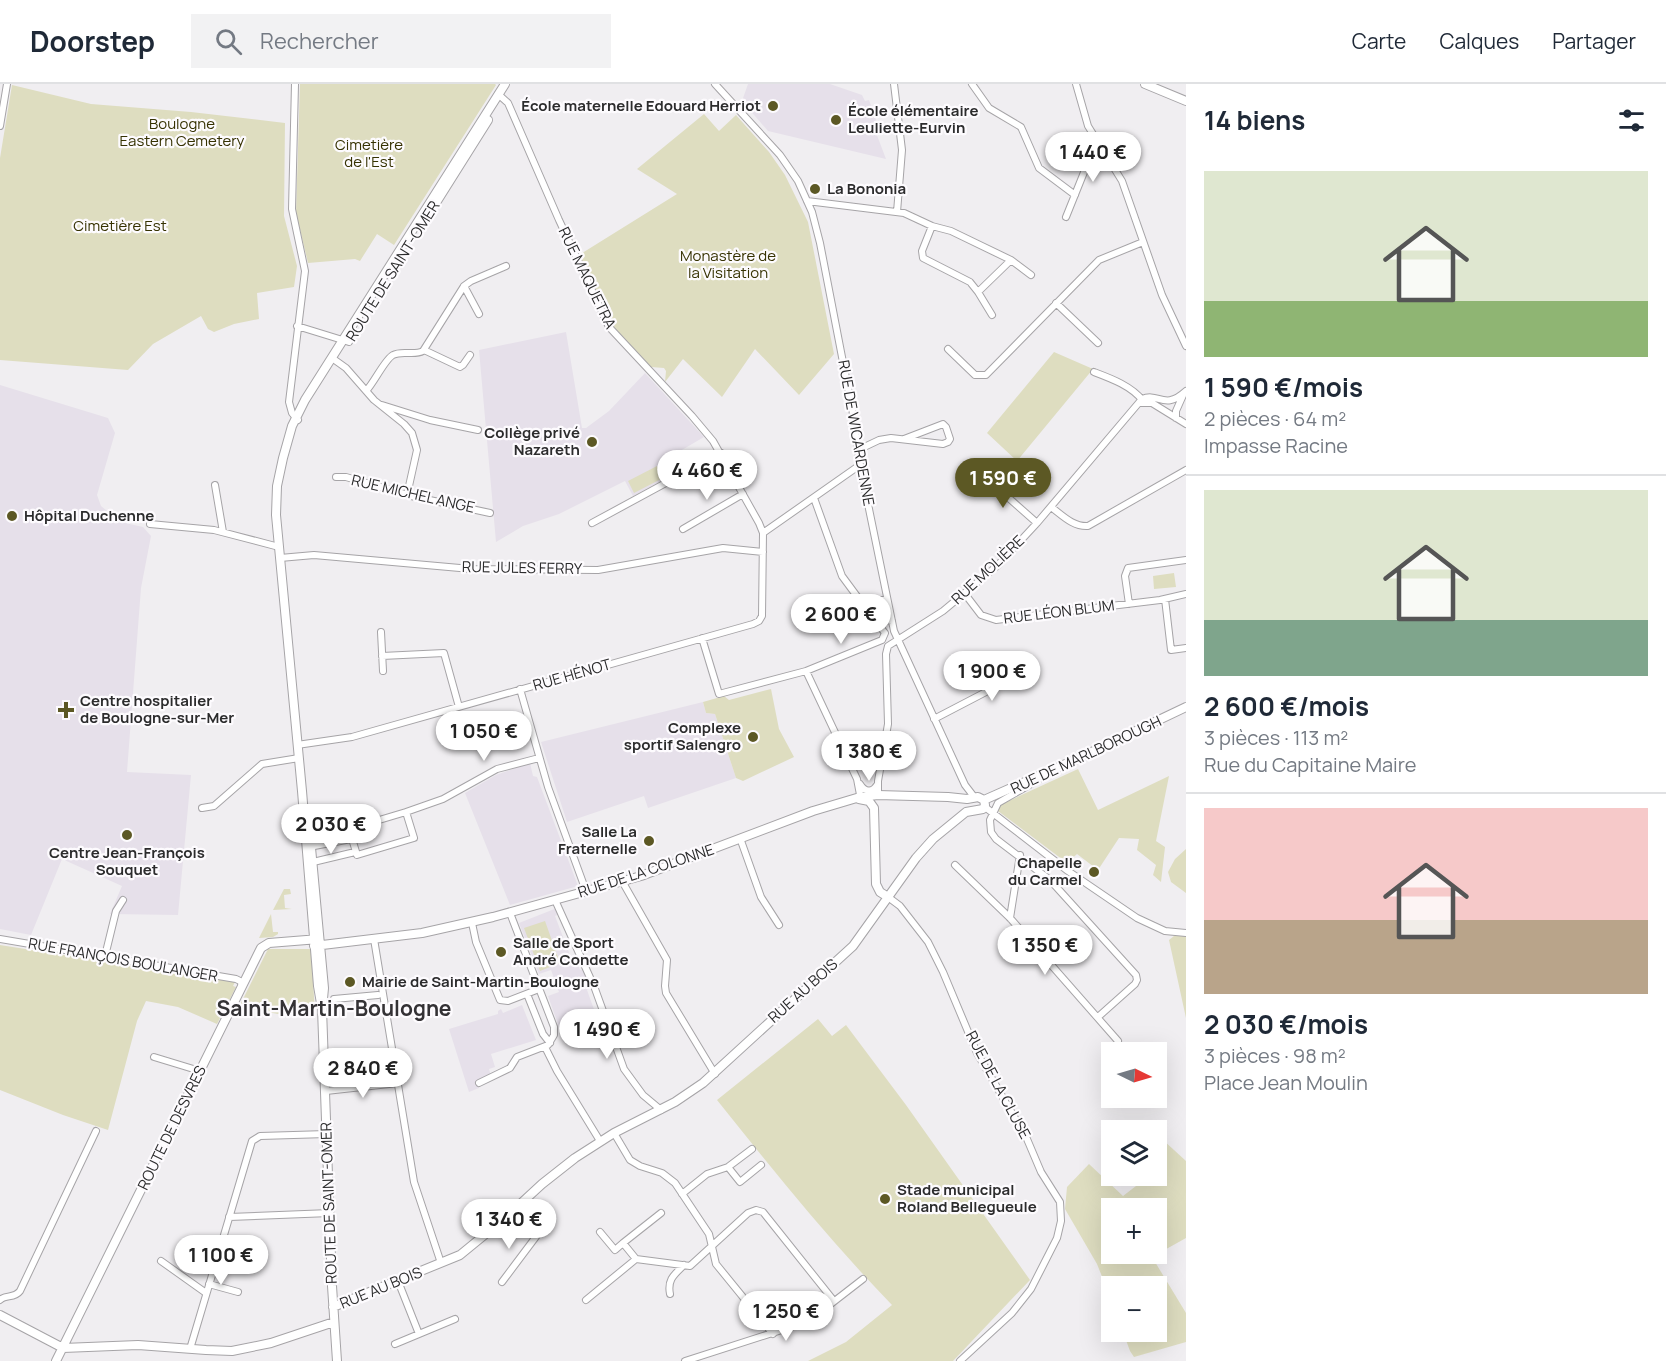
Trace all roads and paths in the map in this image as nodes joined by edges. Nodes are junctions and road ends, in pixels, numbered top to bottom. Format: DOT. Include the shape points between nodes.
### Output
graph roads {
  1 [pos="7,84"];
  2 [pos="295,84"];
  3 [pos="505,84"];
  4 [pos="512,84"];
  5 [pos="715,84"];
  6 [pos="894,84"];
  7 [pos="972,84"];
  8 [pos="1076,84"];
  9 [pos="1148,85"];
  10 [pos="501,96"];
  11 [pos="1186,101"];
  12 [pos="0,126"];
  13 [pos="1097,140"];
  14 [pos="1075,195"];
  15 [pos="807,201"];
  16 [pos="897,212"];
  17 [pos="1066,217"];
  18 [pos="932,226"];
  19 [pos="1143,242"];
  20 [pos="1011,260"];
  21 [pos="506,266"];
  22 [pos="1030,274"];
  23 [pos="464,286"];
  24 [pos="978,292"];
  25 [pos="1056,303"];
  26 [pos="479,314"];
  27 [pos="992,315"];
  28 [pos="297,326"];
  29 [pos="346,341"];
  30 [pos="1098,343"];
  31 [pos="1186,346"];
  32 [pos="948,349"];
  33 [pos="424,350"];
  34 [pos="470,355"];
  35 [pos="334,360"];
  36 [pos="1094,372"];
  37 [pos="1186,390"];
  38 [pos="366,391"];
  39 [pos="1141,402"];
  40 [pos="378,404"];
  41 [pos="295,417"];
  42 [pos="1176,418"];
  43 [pos="1186,424"];
  44 [pos="478,430"];
  45 [pos="904,439"];
  46 [pos="858,450"];
  47 [pos="720,453"];
  48 [pos="861,465"];
  49 [pos="1186,470"];
  50 [pos="336,477"];
  51 [pos="986,477"];
  52 [pos="215,485"];
  53 [pos="743,494"];
  54 [pos="407,495"];
  55 [pos="814,498"];
  56 [pos="1051,507"];
  57 [pos="490,513"];
  58 [pos="592,522"];
  59 [pos="1037,523"];
  60 [pos="150,524"];
  61 [pos="683,528"];
  62 [pos="223,532"];
  63 [pos="763,533"];
  64 [pos="279,547"];
  65 [pos="763,552"];
  66 [pos="280,558"];
  67 [pos="1186,560"];
  68 [pos="965,594"];
  69 [pos="1186,594"];
  70 [pos="887,598"];
  71 [pos="1165,599"];
  72 [pos="1129,604"];
  73 [pos="864,606"];
  74 [pos="873,618"];
  75 [pos="892,621"];
  76 [pos="381,632"];
  77 [pos="702,639"];
  78 [pos="897,640"];
  79 [pos="1186,648"];
  80 [pos="382,656"];
  81 [pos="996,664"];
  82 [pos="383,671"];
  83 [pos="806,672"];
  84 [pos="520,690"];
  85 [pos="459,707"];
  86 [pos="1186,707"];
  87 [pos="934,718"];
  88 [pos="297,745"];
  89 [pos="299,758"];
  90 [pos="539,758"];
  91 [pos="1054,770"];
  92 [pos="962,778"];
  93 [pos="857,779"];
  94 [pos="878,784"];
  95 [pos="883,795"];
  96 [pos="948,797"];
  97 [pos="859,798"];
  98 [pos="974,798"];
  99 [pos="982,806"];
  100 [pos="202,808"];
  101 [pos="874,808"];
  102 [pos="406,812"];
  103 [pos="993,813"];
  104 [pos="740,838"];
  105 [pos="351,839"];
  106 [pos="309,847"];
  107 [pos="356,852"];
  108 [pos="1020,855"];
  109 [pos="310,863"];
  110 [pos="955,865"];
  111 [pos="622,882"];
  112 [pos="586,891"];
  113 [pos="888,897"];
  114 [pos="123,900"];
  115 [pos="555,900"];
  116 [pos="510,913"];
  117 [pos="1010,918"];
  118 [pos="472,923"];
  119 [pos="779,925"];
  120 [pos="1186,933"];
  121 [pos="0,939"];
  122 [pos="374,939"];
  123 [pos="317,943"];
  124 [pos="105,956"];
  125 [pos="242,985"];
  126 [pos="539,989"];
  127 [pos="527,993"];
  128 [pos="381,994"];
  129 [pos="334,999"];
  130 [pos="1098,1017"];
  131 [pos="1118,1041"];
  132 [pos="547,1045"];
  133 [pos="154,1057"];
  134 [pos="200,1071"];
  135 [pos="714,1074"];
  136 [pos="398,1083"];
  137 [pos="479,1083"];
  138 [pos="326,1091"];
  139 [pos="661,1110"];
  140 [pos="96,1131"];
  141 [pos="614,1133"];
  142 [pos="327,1134"];
  143 [pos="600,1141"];
  144 [pos="752,1149"];
  145 [pos="761,1165"];
  146 [pos="728,1167"];
  147 [pos="682,1194"];
  148 [pos="521,1203"];
  149 [pos="330,1213"];
  150 [pos="662,1213"];
  151 [pos="229,1217"];
  152 [pos="600,1232"];
  153 [pos="623,1244"];
  154 [pos="712,1246"];
  155 [pos="636,1259"];
  156 [pos="161,1261"];
  157 [pos="441,1263"];
  158 [pos="684,1265"];
  159 [pos="862,1279"];
  160 [pos="398,1281"];
  161 [pos="502,1282"];
  162 [pos="209,1284"];
  163 [pos="238,1292"];
  164 [pos="207,1293"];
  165 [pos="670,1294"];
  166 [pos="0,1300"];
  167 [pos="586,1300"];
  168 [pos="834,1301"];
  169 [pos="333,1307"];
  170 [pos="0,1315"];
  171 [pos="455,1319"];
  172 [pos="334,1322"];
  173 [pos="419,1334"];
  174 [pos="773,1334"];
  175 [pos="395,1344"];
  176 [pos="63,1348"];
  177 [pos="190,1349"];
  178 [pos="56,1361"];
  179 [pos="337,1361"];
  180 [pos="686,1361"];
  181 [pos="960,1361"];
  1 -- 12 [label="street"];
  2 -- 28 [label="street" via="292,213 305,268"];
  3 -- 10 [label="main road"];
  4 -- 10 [label="main road"];
  5 -- 15 [label="street, RUE DE WICARDENNE" via="776,149"];
  6 -- 16 [label="street" via="902,150"];
  7 -- 14 [label="street" via="989,108 1021,127 1039,168"];
  8 -- 13 [label="street" via="1086,122"];
  9 -- 11 [label="main road"];
  10 -- 29 [label="main road, ROUTE DE SAINT-OMER"];
  10 -- 47 [label="street, RUE MAQUETRA" via="508,103 609,327 692,416"];
  13 -- 14 [label="street"];
  13 -- 19 [label="street" via="1122,181"];
  14 -- 17 [label="street"];
  15 -- 16 [label="street"];
  15 -- 46 [label="street, RUE DE WICARDENNE" via="819,236"];
  16 -- 18 [label="street"];
  18 -- 20 [label="street"];
  18 -- 24 [label="street" via="923,258 970,282"];
  19 -- 25 [label="street" via="1101,258"];
  19 -- 31 [label="street"];
  20 -- 22 [label="street"];
  20 -- 24 [label="street"];
  21 -- 23 [label="street"];
  23 -- 26 [label="street"];
  23 -- 33 [label="street"];
  24 -- 27 [label="street"];
  25 -- 30 [label="street"];
  25 -- 32 [label="street" via="984,376 975,375"];
  28 -- 29 [label="street"];
  28 -- 41 [label="street" via="289,402"];
  29 -- 35 [label="main road, ROUTE DE SAINT-OMER"];
  33 -- 34 [label="street" via="460,367"];
  33 -- 38 [label="street" via="392,356"];
  35 -- 38 [label="street"];
  35 -- 41 [label="main road, ROUTE DE SAINT-OMER"];
  36 -- 39 [label="street" via="1117,382"];
  37 -- 39 [label="street" via="1169,401 1150,397"];
  37 -- 42 [label="street"];
  38 -- 40 [label="street"];
  39 -- 42 [label="street" via="1152,403"];
  39 -- 56 [label="street, RUE MOLIÈRE"];
  40 -- 44 [label="street" via="435,422"];
  40 -- 54 [label="street" via="407,426 415,440"];
  41 -- 64 [label="main road, ROUTE DE SAINT-OMER" via="280,470 276,502"];
  42 -- 43 [label="street"];
  45 -- 45 [label="street" via="943,444 950,439 943,424"];
  45 -- 46 [label="street" via="879,440"];
  46 -- 48 [label="street, RUE DE WICARDENNE"];
  47 -- 53 [label="street, RUE MAQUETRA"];
  47 -- 58 [label="street"];
  48 -- 55 [label="street"];
  48 -- 70 [label="street, RUE DE WICARDENNE"];
  49 -- 56 [label="street" via="1088,526 1073,523"];
  50 -- 54 [label="street, RUE MICHEL ANGE"];
  51 -- 59 [label="street"];
  52 -- 62 [label="street"];
  53 -- 61 [label="street"];
  53 -- 63 [label="street, RUE MAQUETRA"];
  54 -- 57 [label="street, RUE MICHEL ANGE"];
  55 -- 63 [label="street"];
  55 -- 73 [label="street" via="842,576"];
  56 -- 59 [label="street, RUE MOLIÈRE"];
  59 -- 68 [label="street, RUE MOLIÈRE"];
  60 -- 62 [label="street"];
  62 -- 64 [label="street"];
  63 -- 65 [label="street, RUE HÉNOT"];
  64 -- 66 [label="main road, ROUTE DE SAINT-OMER"];
  65 -- 66 [label="street, RUE JULES FERRY" via="723,548 601,570 471,569 314,555"];
  65 -- 77 [label="street, RUE HÉNOT" via="763,605 759,621"];
  66 -- 88 [label="main road, ROUTE DE SAINT-OMER"];
  67 -- 72 [label="street" via="1128,568 1125,576"];
  68 -- 72 [label="street, RUE LÉON BLUM" via="981,615 996,620"];
  68 -- 78 [label="street, RUE MOLIÈRE"];
  69 -- 71 [label="street, RUE LÉON BLUM"];
  70 -- 73 [label="street"];
  70 -- 75 [label="street, RUE DE WICARDENNE"];
  71 -- 72 [label="street, RUE LÉON BLUM"];
  71 -- 79 [label="street" via="1171,650"];
  73 -- 74 [label="street"];
  74 -- 75 [label="street"];
  74 -- 83 [label="street" via="884,631 883,640"];
  75 -- 78 [label="street, RUE DE WICARDENNE"];
  76 -- 80 [label="street"];
  77 -- 83 [label="street" via="719,694"];
  77 -- 84 [label="street, RUE HÉNOT"];
  78 -- 87 [label="street, RUE DE WICARDENNE"];
  78 -- 94 [label="street" via="886,651 888,724"];
  80 -- 82 [label="street"];
  80 -- 85 [label="street" via="444,653"];
  81 -- 87 [label="street" via="1005,682"];
  83 -- 93 [label="street"];
  84 -- 85 [label="street, RUE HÉNOT"];
  84 -- 90 [label="street"];
  85 -- 88 [label="street, RUE HÉNOT" via="347,738"];
  86 -- 91 [label="main road, RUE DE MARLBOROUGH"];
  87 -- 92 [label="street, RUE DE WICARDENNE"];
  88 -- 89 [label="main road, ROUTE DE SAINT-OMER"];
  89 -- 100 [label="street" via="262,764 214,806"];
  89 -- 106 [label="main road, ROUTE DE SAINT-OMER"];
  90 -- 102 [label="street" via="497,770 443,800"];
  90 -- 112 [label="street"];
  91 -- 99 [label="main road, RUE DE MARLBOROUGH"];
  91 -- 103 [label="street" via="1000,801"];
  92 -- 96 [label="street" via="961,792"];
  92 -- 98 [label="street, RUE DE WICARDENNE"];
  93 -- 94 [label="street" via="867,791"];
  93 -- 97 [label="street"];
  94 -- 95 [label="street"];
  95 -- 96 [label="main road, RUE DE LA COLONNE"];
  95 -- 97 [label="main road, RUE DE LA COLONNE"];
  95 -- 101 [label="street"];
  96 -- 98 [label="main road, RUE DE LA COLONNE"];
  97 -- 101 [label="main road" via="869,801"];
  97 -- 104 [label="main road, RUE DE LA COLONNE"];
  98 -- 99 [label="main road, RUE DE LA COLONNE" via="980,797"];
  99 -- 103 [label="street"];
  99 -- 113 [label="main road, RUE AU BOIS" via="964,813 933,839"];
  101 -- 113 [label="main road" via="876,884"];
  102 -- 105 [label="street" via="349,829"];
  102 -- 107 [label="street" via="414,838 357,855"];
  103 -- 108 [label="street" via="989,826 992,834"];
  103 -- 120 [label="street" via="1137,918 1160,930"];
  104 -- 111 [label="main road, RUE DE LA COLONNE"];
  104 -- 119 [label="street" via="761,897"];
  105 -- 106 [label="street"];
  105 -- 107 [label="street"];
  106 -- 109 [label="main road, ROUTE DE SAINT-OMER"];
  107 -- 109 [label="street"];
  108 -- 117 [label="street"];
  108 -- 130 [label="street" via="1050,880 1136,975 1135,984"];
  109 -- 123 [label="main road, ROUTE DE SAINT-OMER"];
  110 -- 117 [label="street"];
  111 -- 112 [label="main road, RUE DE LA COLONNE"];
  111 -- 135 [label="street" via="667,960 666,993"];
  112 -- 115 [label="main road, RUE DE LA COLONNE"];
  113 -- 135 [label="main road, RUE AU BOIS" via="853,946"];
  113 -- 181 [label="street, RUE DE LA CLUSE" via="916,925 933,952 977,1053 1060,1200 1058,1235 1024,1299"];
  114 -- 124 [label="street" via="116,910"];
  115 -- 116 [label="main road, RUE DE LA COLONNE"];
  115 -- 139 [label="street" via="593,984 624,1069 643,1095"];
  116 -- 118 [label="main road, RUE DE LA COLONNE"];
  116 -- 126 [label="street"];
  117 -- 130 [label="street"];
  118 -- 122 [label="main road, RUE DE LA COLONNE"];
  118 -- 127 [label="street" via="498,998 506,1002"];
  121 -- 124 [label="street, RUE FRANÇOIS BOULANGER"];
  122 -- 123 [label="main road, RUE DE LA COLONNE"];
  122 -- 128 [label="street"];
  123 -- 125 [label="main road, ROUTE DE DESVRES" via="263,946"];
  123 -- 138 [label="main road, ROUTE DE SAINT-OMER" via="324,988"];
  124 -- 125 [label="street, RUE FRANÇOIS BOULANGER" via="236,979"];
  125 -- 134 [label="main road, ROUTE DE DESVRES"];
  126 -- 127 [label="street"];
  126 -- 132 [label="street" via="555,1030"];
  127 -- 132 [label="street"];
  128 -- 129 [label="street"];
  128 -- 136 [label="street"];
  130 -- 131 [label="street"];
  132 -- 137 [label="street" via="517,1057 510,1068"];
  132 -- 143 [label="street" via="557,1071"];
  133 -- 134 [label="street"];
  134 -- 176 [label="main road, ROUTE DE DESVRES"];
  135 -- 139 [label="main road, RUE AU BOIS"];
  136 -- 138 [label="street"];
  136 -- 157 [label="street" via="415,1187"];
  138 -- 142 [label="main road, ROUTE DE SAINT-OMER"];
  139 -- 141 [label="main road, RUE AU BOIS"];
  140 -- 166 [label="street" via="20,1291"];
  141 -- 143 [label="main road, RUE AU BOIS"];
  141 -- 147 [label="street" via="630,1160 666,1175"];
  142 -- 149 [label="main road, ROUTE DE SAINT-OMER"];
  142 -- 151 [label="street" via="253,1139"];
  143 -- 148 [label="main road, RUE AU BOIS" via="568,1162"];
  144 -- 146 [label="street"];
  145 -- 146 [label="street" via="740,1182"];
  146 -- 147 [label="street" via="707,1174"];
  147 -- 154 [label="street" via="709,1234"];
  148 -- 157 [label="main road, RUE AU BOIS" via="463,1253"];
  148 -- 161 [label="street" via="538,1234"];
  149 -- 151 [label="street"];
  149 -- 169 [label="main road, ROUTE DE SAINT-OMER"];
  150 -- 153 [label="street"];
  151 -- 162 [label="street"];
  152 -- 153 [label="street" via="615,1250"];
  153 -- 155 [label="street"];
  154 -- 158 [label="street" via="690,1266"];
  154 -- 168 [label="street" via="748,1213 761,1210"];
  154 -- 174 [label="street" via="719,1267"];
  155 -- 158 [label="street"];
  155 -- 167 [label="street"];
  156 -- 164 [label="street"];
  157 -- 160 [label="main road, RUE AU BOIS"];
  158 -- 165 [label="street" via="671,1279"];
  159 -- 168 [label="street"];
  160 -- 169 [label="main road, RUE AU BOIS"];
  160 -- 173 [label="street"];
  162 -- 163 [label="street"];
  162 -- 164 [label="street"];
  164 -- 177 [label="street"];
  168 -- 174 [label="street" via="810,1318"];
  169 -- 172 [label="main road, ROUTE DE SAINT-OMER"];
  170 -- 176 [label="main road"];
  171 -- 173 [label="street"];
  172 -- 177 [label="main road" via="243,1349"];
  172 -- 179 [label="main road, ROUTE DE SAINT-OMER"];
  173 -- 175 [label="street"];
  174 -- 180 [label="street"];
  176 -- 177 [label="main road" via="138,1345"];
  176 -- 178 [label="main road, ROUTE DE DESVRES"];
}
